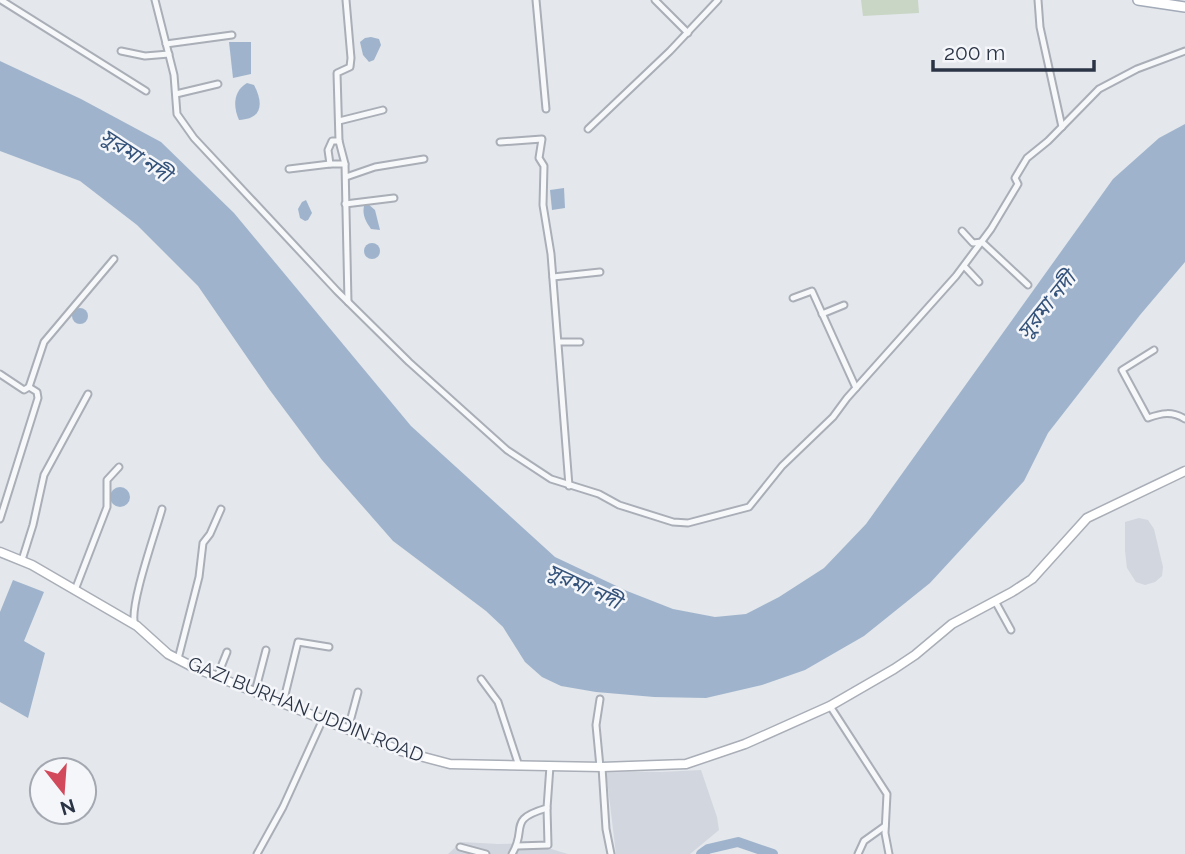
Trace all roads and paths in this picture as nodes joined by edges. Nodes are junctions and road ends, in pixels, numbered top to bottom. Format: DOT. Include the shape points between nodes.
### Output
graph roads {
  1 [pos="155,0"];
  2 [pos="346,0"];
  3 [pos="536,0"];
  4 [pos="655,0"];
  5 [pos="718,0"];
  6 [pos="1038,0"];
  7 [pos="1138,0"];
  8 [pos="1162,0"];
  9 [pos="5,1"];
  10 [pos="1185,5"];
  11 [pos="688,33"];
  12 [pos="232,36"];
  13 [pos="166,44"];
  14 [pos="121,51"];
  15 [pos="1185,51"];
  16 [pos="169,54"];
  17 [pos="218,84"];
  18 [pos="146,91"];
  19 [pos="176,94"];
  20 [pos="546,109"];
  21 [pos="383,110"];
  22 [pos="339,121"];
  23 [pos="1062,127"];
  24 [pos="587,129"];
  25 [pos="339,141"];
  26 [pos="500,142"];
  27 [pos="424,159"];
  28 [pos="330,164"];
  29 [pos="345,164"];
  30 [pos="289,169"];
  31 [pos="346,177"];
  32 [pos="394,198"];
  33 [pos="345,204"];
  34 [pos="962,231"];
  35 [pos="982,242"];
  36 [pos="114,259"];
  37 [pos="964,266"];
  38 [pos="600,272"];
  39 [pos="553,277"];
  40 [pos="979,282"];
  41 [pos="1028,285"];
  42 [pos="793,298"];
  43 [pos="348,302"];
  44 [pos="844,305"];
  45 [pos="822,314"];
  46 [pos="559,342"];
  47 [pos="580,342"];
  48 [pos="1154,351"];
  49 [pos="0,374"];
  50 [pos="29,387"];
  51 [pos="856,388"];
  52 [pos="88,394"];
  53 [pos="1185,419"];
  54 [pos="119,467"];
  55 [pos="1185,471"];
  56 [pos="569,486"];
  57 [pos="162,509"];
  58 [pos="221,509"];
  59 [pos="0,519"];
  60 [pos="0,552"];
  61 [pos="22,560"];
  62 [pos="75,590"];
  63 [pos="995,601"];
  64 [pos="135,625"];
  65 [pos="1011,630"];
  66 [pos="329,647"];
  67 [pos="266,650"];
  68 [pos="227,652"];
  69 [pos="178,659"];
  70 [pos="218,677"];
  71 [pos="481,679"];
  72 [pos="255,692"];
  73 [pos="358,692"];
  74 [pos="600,699"];
  75 [pos="283,703"];
  76 [pos="830,706"];
  77 [pos="323,719"];
  78 [pos="348,729"];
  79 [pos="519,766"];
  80 [pos="550,766"];
  81 [pos="601,767"];
  82 [pos="547,808"];
  83 [pos="885,826"];
  84 [pos="517,846"];
  85 [pos="460,847"];
  86 [pos="257,854"];
  87 [pos="486,854"];
  88 [pos="512,854"];
  89 [pos="522,854"];
  90 [pos="611,854"];
  91 [pos="858,854"];
  92 [pos="889,854"];
  1 -- 13 [label="street"];
  2 -- 22 [label="street" via="351,58 350,67 337,73"];
  3 -- 20 [label="street"];
  4 -- 11 [label="street"];
  5 -- 11 [label="street"];
  6 -- 23 [label="street"];
  7 -- 10 [label="main road"];
  8 -- 10 [label="main road"];
  9 -- 18 [label="street"];
  11 -- 24 [label="street"];
  12 -- 13 [label="street"];
  13 -- 16 [label="street"];
  14 -- 16 [label="street"];
  15 -- 23 [label="street" via="1099,89"];
  16 -- 19 [label="street"];
  17 -- 19 [label="street"];
  19 -- 43 [label="street" via="178,117 194,138"];
  21 -- 22 [label="street"];
  22 -- 25 [label="street"];
  23 -- 35 [label="street" via="1027,158 1015,178 1018,184"];
  25 -- 28 [label="street" via="332,141 328,150"];
  25 -- 29 [label="street"];
  26 -- 39 [label="street" via="542,139 539,158 544,166 543,205"];
  27 -- 31 [label="street"];
  28 -- 29 [label="street"];
  28 -- 30 [label="street"];
  29 -- 31 [label="street"];
  31 -- 33 [label="street"];
  32 -- 33 [label="street"];
  33 -- 43 [label="street"];
  34 -- 35 [label="street" via="973,243"];
  35 -- 37 [label="street"];
  35 -- 41 [label="street"];
  36 -- 50 [label="street" via="44,342"];
  37 -- 40 [label="street"];
  37 -- 51 [label="street"];
  38 -- 39 [label="street"];
  39 -- 46 [label="street"];
  42 -- 45 [label="street" via="812,291"];
  43 -- 56 [label="street" via="507,450"];
  44 -- 45 [label="street"];
  45 -- 51 [label="street"];
  46 -- 47 [label="street"];
  46 -- 56 [label="street"];
  48 -- 53 [label="street" via="1122,370 1148,418 1165,412"];
  49 -- 50 [label="street" via="24,390"];
  50 -- 59 [label="street" via="38,398"];
  51 -- 56 [label="street" via="749,507 680,523"];
  52 -- 61 [label="street" via="44,475"];
  54 -- 62 [label="street" via="107,480 107,507"];
  55 -- 63 [label="street, GAZI BURHAN UDDIN ROAD" via="1087,518 1032,579"];
  57 -- 64 [label="street" via="137,596"];
  58 -- 69 [label="street" via="203,543"];
  60 -- 61 [label="street, GAZI BURHAN UDDIN ROAD"];
  61 -- 62 [label="street, GAZI BURHAN UDDIN ROAD"];
  62 -- 64 [label="street, GAZI BURHAN UDDIN ROAD"];
  63 -- 65 [label="street"];
  63 -- 76 [label="street, GAZI BURHAN UDDIN ROAD" via="952,624 915,655"];
  64 -- 69 [label="street, GAZI BURHAN UDDIN ROAD"];
  66 -- 75 [label="street" via="298,642"];
  67 -- 72 [label="street"];
  68 -- 70 [label="street"];
  69 -- 70 [label="street, GAZI BURHAN UDDIN ROAD"];
  70 -- 72 [label="street, GAZI BURHAN UDDIN ROAD"];
  71 -- 79 [label="street" via="498,702"];
  72 -- 75 [label="street, GAZI BURHAN UDDIN ROAD"];
  73 -- 78 [label="street"];
  74 -- 81 [label="street" via="596,725"];
  75 -- 77 [label="street, GAZI BURHAN UDDIN ROAD"];
  76 -- 81 [label="street, GAZI BURHAN UDDIN ROAD" via="686,764"];
  76 -- 83 [label="street" via="887,794"];
  77 -- 78 [label="street, GAZI BURHAN UDDIN ROAD"];
  77 -- 86 [label="street"];
  78 -- 79 [label="street, GAZI BURHAN UDDIN ROAD" via="401,751 450,764"];
  79 -- 80 [label="street, GAZI BURHAN UDDIN ROAD"];
  80 -- 81 [label="street, GAZI BURHAN UDDIN ROAD"];
  80 -- 82 [label="street"];
  81 -- 90 [label="street"];
  82 -- 84 [label="street" via="521,821"];
  82 -- 84 [label="street" via="548,845"];
  83 -- 91 [label="street" via="864,841"];
  83 -- 92 [label="street"];
  84 -- 88 [label="street"];
  84 -- 89 [label="street"];
  85 -- 87 [label="street"];
}
